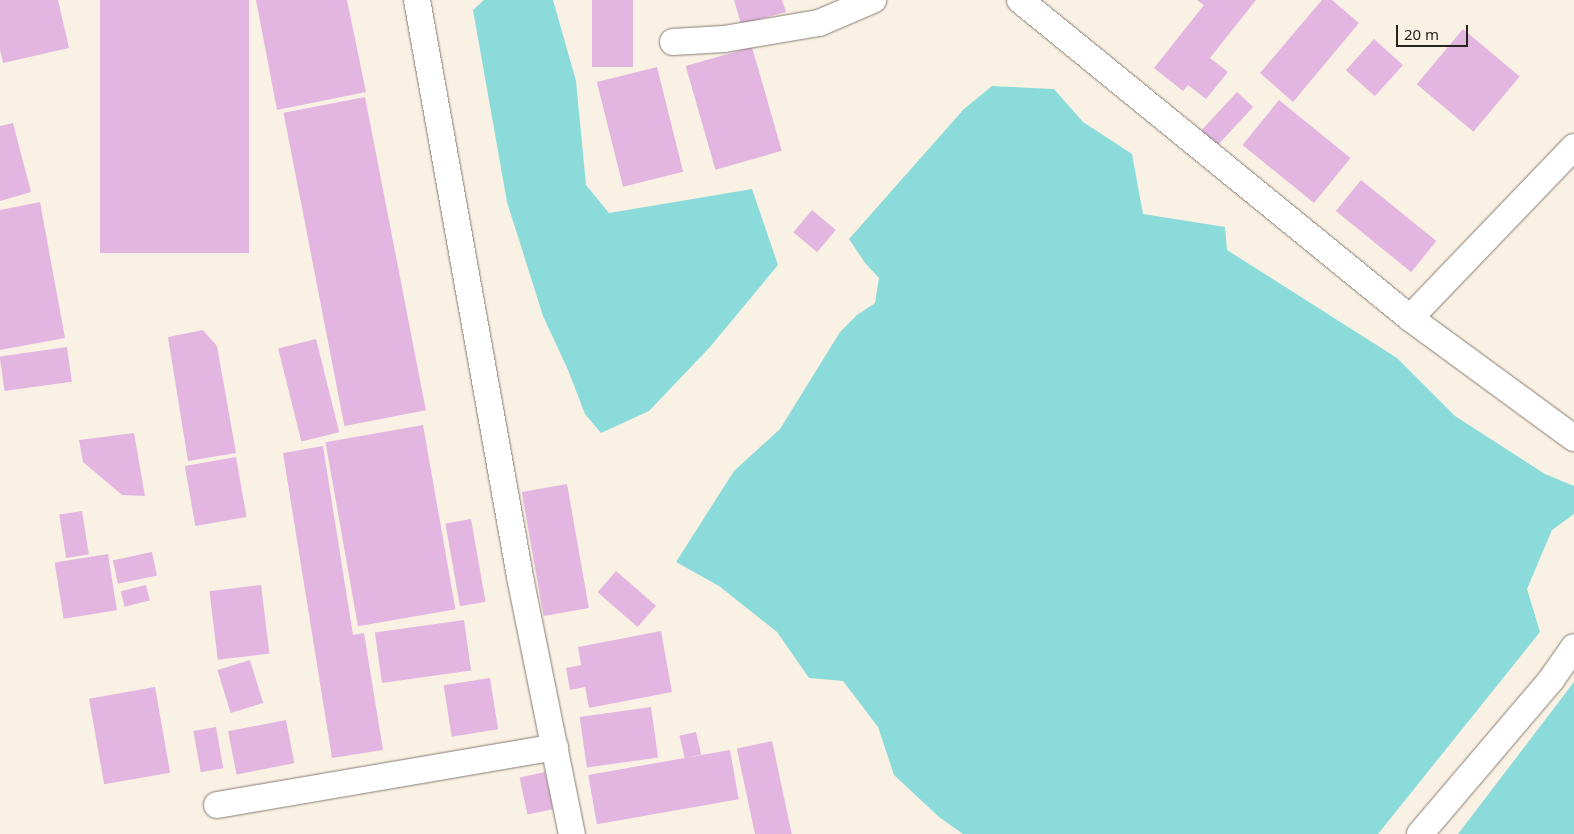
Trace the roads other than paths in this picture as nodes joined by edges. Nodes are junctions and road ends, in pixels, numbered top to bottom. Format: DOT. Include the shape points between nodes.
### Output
graph roads {
  1 [pos="417,0"];
  2 [pos="873,0"];
  3 [pos="1020,0"];
  4 [pos="673,42"];
  5 [pos="1574,147"];
  6 [pos="1410,318"];
  7 [pos="1574,438"];
  8 [pos="1574,647"];
  9 [pos="555,747"];
  10 [pos="217,805"];
  11 [pos="572,834"];
  12 [pos="1420,834"];
  1 -- 9 [label="street" via="521,582"];
  2 -- 4 [label="street" via="819,23 724,39"];
  3 -- 6 [label="street"];
  5 -- 6 [label="street"];
  6 -- 7 [label="street"];
  8 -- 12 [label="street" via="1551,680"];
  9 -- 10 [label="street"];
  9 -- 11 [label="street"];
}
